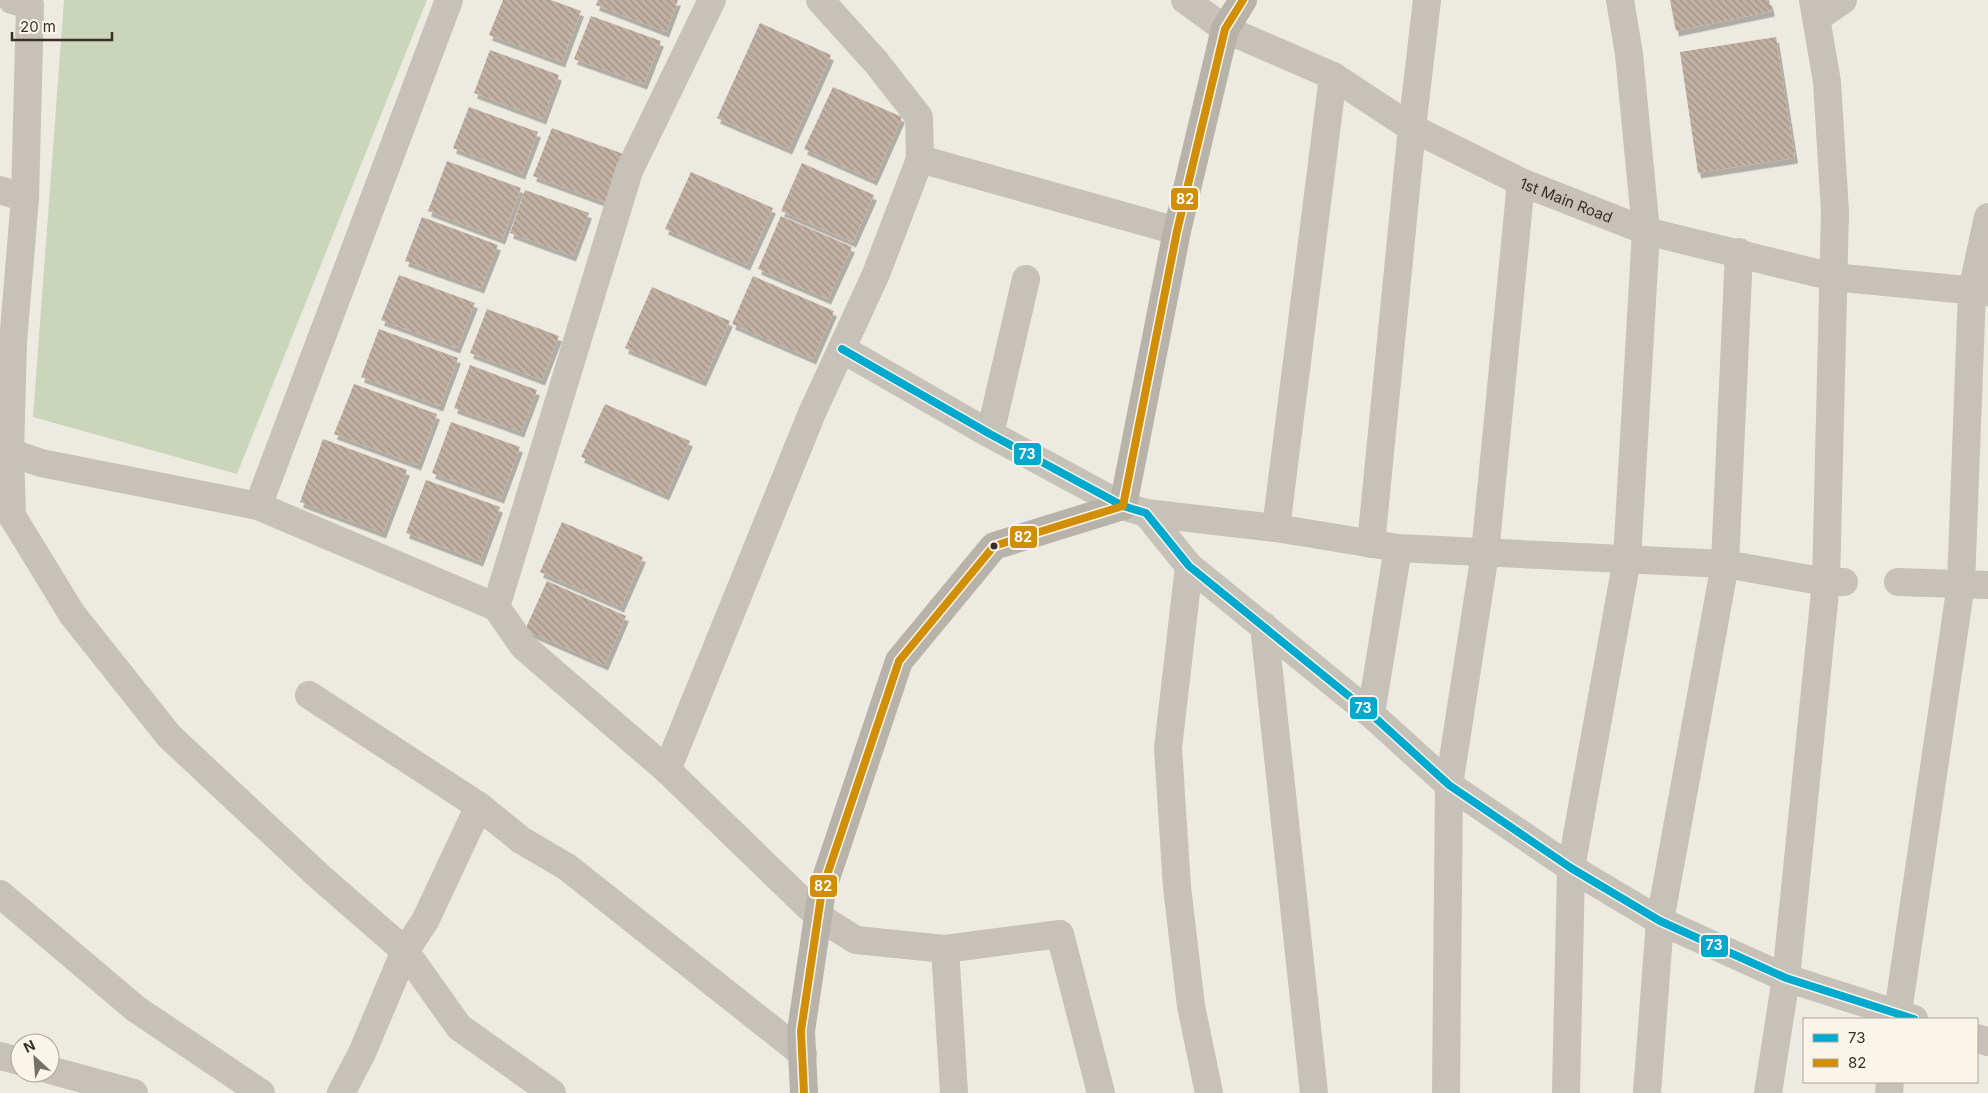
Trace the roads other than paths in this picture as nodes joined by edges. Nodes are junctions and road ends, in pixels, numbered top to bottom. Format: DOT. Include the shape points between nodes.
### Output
graph roads {
  1 [pos="12,0"];
  2 [pos="449,0"];
  3 [pos="712,0"];
  4 [pos="820,0"];
  5 [pos="1185,0"];
  6 [pos="1242,0"];
  7 [pos="1428,0"];
  8 [pos="1620,0"];
  9 [pos="1843,0"];
  10 [pos="1815,9"];
  11 [pos="1225,29"];
  12 [pos="1333,76"];
  13 [pos="1412,128"];
  14 [pos="920,159"];
  15 [pos="1521,182"];
  16 [pos="12,194"];
  17 [pos="1988,216"];
  18 [pos="1177,231"];
  19 [pos="1646,231"];
  20 [pos="1738,252"];
  21 [pos="1833,277"];
  22 [pos="1026,279"];
  23 [pos="1980,292"];
  24 [pos="842,349"];
  25 [pos="990,434"];
  26 [pos="5,451"];
  27 [pos="258,506"];
  28 [pos="1135,510"];
  29 [pos="1276,528"];
  30 [pos="1371,544"];
  31 [pos="1398,548"];
  32 [pos="1485,553"];
  33 [pos="1627,559"];
  34 [pos="1725,564"];
  35 [pos="1189,566"];
  36 [pos="1835,582"];
  37 [pos="1898,582"];
  38 [pos="1961,584"];
  39 [pos="1988,586"];
  40 [pos="496,608"];
  41 [pos="1264,626"];
  42 [pos="309,695"];
  43 [pos="1372,714"];
  44 [pos="667,770"];
  45 [pos="1449,785"];
  46 [pos="479,806"];
  47 [pos="1571,868"];
  48 [pos="0,894"];
  49 [pos="819,917"];
  50 [pos="1660,921"];
  51 [pos="946,950"];
  52 [pos="405,951"];
  53 [pos="1786,978"];
  54 [pos="1903,1018"];
  55 [pos="802,1054"];
  56 [pos="60,1073"];
  57 [pos="134,1093"];
  58 [pos="261,1093"];
  59 [pos="341,1093"];
  60 [pos="552,1093"];
  61 [pos="804,1093"];
  62 [pos="954,1093"];
  63 [pos="1101,1093"];
  64 [pos="1209,1093"];
  65 [pos="1314,1093"];
  66 [pos="1446,1093"];
  67 [pos="1566,1093"];
  68 [pos="1647,1093"];
  69 [pos="1768,1093"];
  1 -- 16 [label="street" via="30,5"];
  2 -- 27 [label="street"];
  3 -- 40 [label="street" via="629,171"];
  4 -- 14 [label="street" via="876,62 919,117"];
  5 -- 11 [label="street, 1st Main Road"];
  6 -- 11 [label="street"];
  7 -- 13 [label="street"];
  8 -- 19 [label="street" via="1629,54"];
  9 -- 10 [label="street"];
  10 -- 21 [label="street" via="1827,82 1832,147"];
  11 -- 12 [label="street, 1st Main Road"];
  11 -- 18 [label="street"];
  12 -- 13 [label="street, 1st Main Road"];
  12 -- 29 [label="street"];
  13 -- 15 [label="street, 1st Main Road"];
  13 -- 30 [label="street"];
  14 -- 18 [label="street"];
  14 -- 24 [label="street" via="876,274"];
  15 -- 19 [label="street, 1st Main Road"];
  15 -- 32 [label="street"];
  16 -- 26 [label="street" via="13,342"];
  17 -- 23 [label="street"];
  18 -- 28 [label="street"];
  19 -- 20 [label="street, 1st Main Road"];
  19 -- 33 [label="street"];
  20 -- 21 [label="street, 1st Main Road"];
  20 -- 34 [label="street"];
  21 -- 23 [label="street, 1st Main Road"];
  21 -- 36 [label="street"];
  22 -- 25 [label="street"];
  23 -- 38 [label="street"];
  24 -- 25 [label="street"];
  24 -- 44 [label="street" via="812,413"];
  25 -- 28 [label="street"];
  26 -- 27 [label="street" via="41,463"];
  26 -- 52 [label="street" via="12,516 72,614 169,736 321,878"];
  27 -- 40 [label="street"];
  28 -- 29 [label="street"];
  28 -- 35 [label="street"];
  28 -- 49 [label="street" via="994,546 899,662 822,890"];
  29 -- 30 [label="street"];
  30 -- 31 [label="street"];
  31 -- 32 [label="street"];
  31 -- 43 [label="street"];
  32 -- 33 [label="street"];
  32 -- 45 [label="street"];
  33 -- 34 [label="street"];
  33 -- 47 [label="street"];
  34 -- 36 [label="street"];
  34 -- 50 [label="street"];
  35 -- 41 [label="street"];
  35 -- 64 [label="street" via="1168,748 1191,1006"];
  36 -- 53 [label="street"];
  37 -- 38 [label="street"];
  38 -- 39 [label="street"];
  38 -- 54 [label="street"];
  40 -- 44 [label="street" via="524,647"];
  41 -- 43 [label="street"];
  41 -- 65 [label="street"];
  42 -- 46 [label="street"];
  43 -- 45 [label="street"];
  44 -- 49 [label="street"];
  45 -- 47 [label="street"];
  45 -- 66 [label="street"];
  46 -- 52 [label="street" via="425,921"];
  46 -- 55 [label="street" via="521,840 567,867"];
  47 -- 50 [label="street"];
  47 -- 67 [label="street"];
  48 -- 58 [label="street" via="136,1009"];
  49 -- 51 [label="street" via="856,940"];
  49 -- 55 [label="street" via="801,1032"];
  50 -- 53 [label="street"];
  50 -- 68 [label="street"];
  51 -- 62 [label="street"];
  51 -- 63 [label="street" via="1060,934"];
  52 -- 59 [label="street" via="362,1053"];
  52 -- 60 [label="street" via="459,1027"];
  53 -- 54 [label="street"];
  53 -- 69 [label="street"];
  55 -- 61 [label="street"];
  56 -- 57 [label="street"];
}
